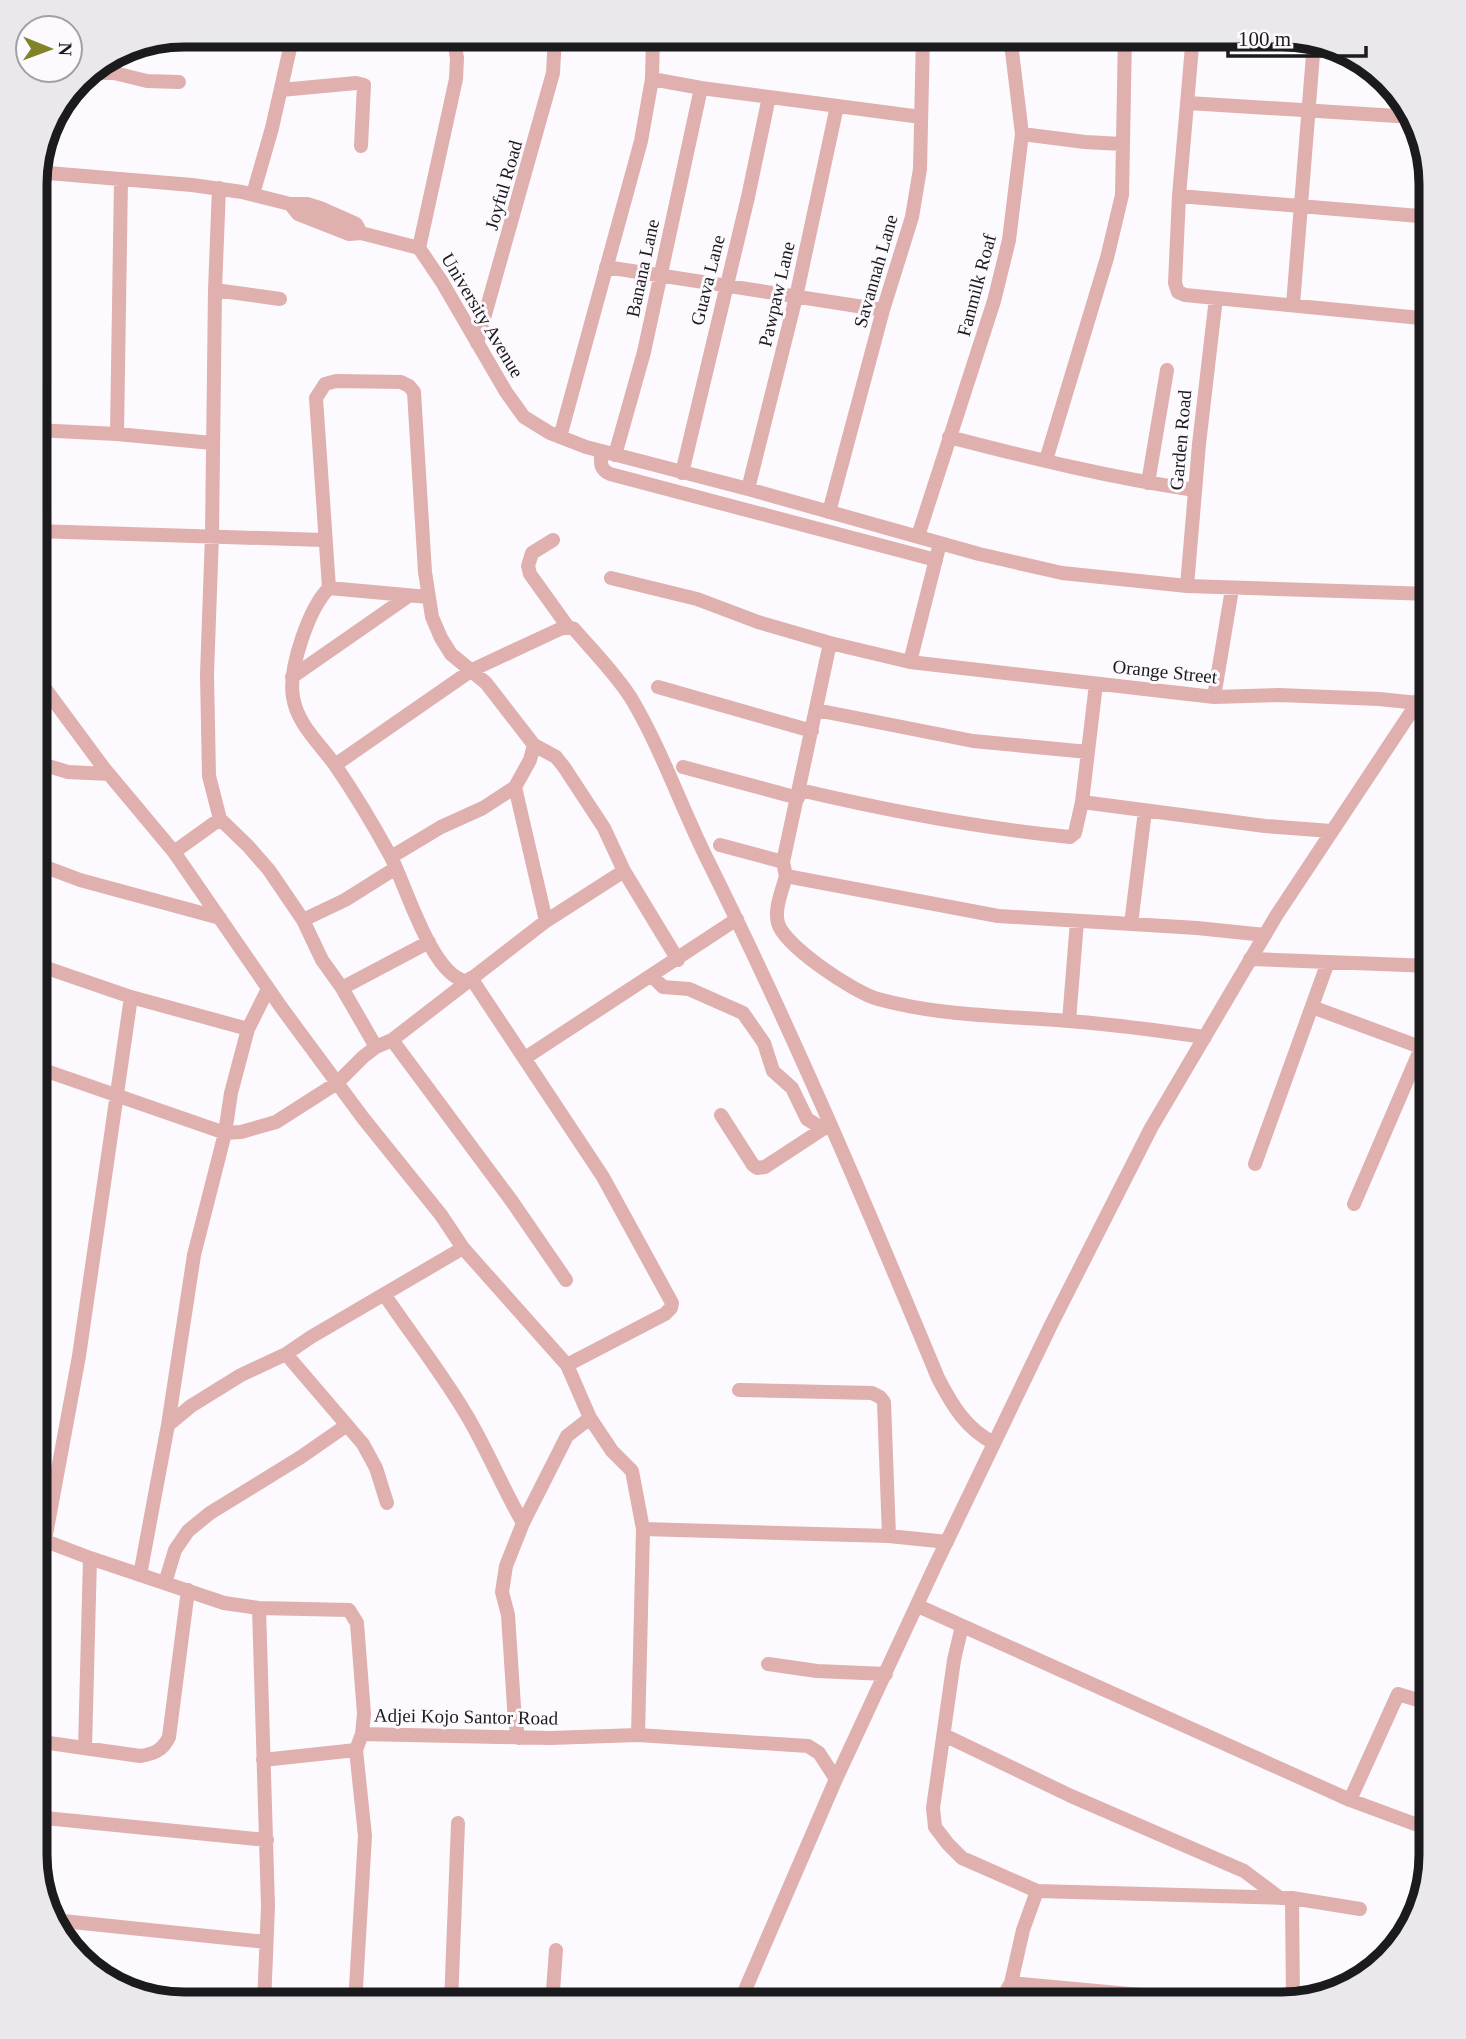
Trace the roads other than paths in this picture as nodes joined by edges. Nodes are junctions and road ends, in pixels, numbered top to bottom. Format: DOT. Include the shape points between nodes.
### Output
graph roads {
  1 [pos="290,47"];
  2 [pos="455,47"];
  3 [pos="554,47"];
  4 [pos="653,47"];
  5 [pos="923,48"];
  6 [pos="1012,48"];
  7 [pos="1125,48"];
  8 [pos="1192,48"];
  9 [pos="1313,51"];
  10 [pos="103,74"];
  11 [pos="652,79"];
  12 [pos="179,82"];
  13 [pos="701,88"];
  14 [pos="281,90"];
  15 [pos="769,97"];
  16 [pos="1188,103"];
  17 [pos="837,106"];
  18 [pos="1308,109"];
  19 [pos="1400,116"];
  20 [pos="921,117"];
  21 [pos="1023,134"];
  22 [pos="1122,144"];
  23 [pos="361,146"];
  24 [pos="48,173"];
  25 [pos="121,180"];
  26 [pos="219,188"];
  27 [pos="253,194"];
  28 [pos="1179,196"];
  29 [pos="1301,206"];
  30 [pos="1419,216"];
  31 [pos="419,248"];
  32 [pos="606,267"];
  33 [pos="661,275"];
  34 [pos="725,286"];
  35 [pos="215,290"];
  36 [pos="796,297"];
  37 [pos="1216,298"];
  38 [pos="280,299"];
  39 [pos="1293,305"];
  40 [pos="883,310"];
  41 [pos="1419,318"];
  42 [pos="477,343"];
  43 [pos="1167,370"];
  44 [pos="48,431"];
  45 [pos="117,434"];
  46 [pos="560,437"];
  47 [pos="949,437"];
  48 [pos="212,443"];
  49 [pos="608,453"];
  50 [pos="1045,460"];
  51 [pos="682,473"];
  52 [pos="1149,483"];
  53 [pos="748,489"];
  54 [pos="1195,490"];
  55 [pos="830,512"];
  56 [pos="48,531"];
  57 [pos="212,535"];
  58 [pos="918,536"];
  59 [pos="324,540"];
  60 [pos="553,540"];
  61 [pos="939,543"];
  62 [pos="936,560"];
  63 [pos="611,578"];
  64 [pos="1187,586"];
  65 [pos="329,588"];
  66 [pos="1232,589"];
  67 [pos="1419,594"];
  68 [pos="407,597"];
  69 [pos="428,597"];
  70 [pos="568,627"];
  71 [pos="831,643"];
  72 [pos="910,662"];
  73 [pos="472,670"];
  74 [pos="292,677"];
  75 [pos="1096,684"];
  76 [pos="658,687"];
  77 [pos="48,693"];
  78 [pos="1214,696"];
  79 [pos="1418,703"];
  80 [pos="816,710"];
  81 [pos="812,731"];
  82 [pos="534,745"];
  83 [pos="1088,752"];
  84 [pos="335,765"];
  85 [pos="48,766"];
  86 [pos="683,767"];
  87 [pos="109,774"];
  88 [pos="516,787"];
  89 [pos="799,794"];
  90 [pos="1082,802"];
  91 [pos="1146,811"];
  92 [pos="220,819"];
  93 [pos="1331,831"];
  94 [pos="720,845"];
  95 [pos="174,852"];
  96 [pos="393,863"];
  97 [pos="48,868"];
  98 [pos="784,869"];
  99 [pos="624,871"];
  100 [pos="220,918"];
  101 [pos="737,919"];
  102 [pos="303,920"];
  103 [pos="546,921"];
  104 [pos="1077,922"];
  105 [pos="1131,924"];
  106 [pos="1265,935"];
  107 [pos="429,942"];
  108 [pos="1250,959"];
  109 [pos="678,960"];
  110 [pos="1328,962"];
  111 [pos="1419,966"];
  112 [pos="48,968"];
  113 [pos="652,976"];
  114 [pos="469,980"];
  115 [pos="342,988"];
  116 [pos="268,989"];
  117 [pos="131,997"];
  118 [pos="1312,1007"];
  119 [pos="1069,1021"];
  120 [pos="248,1029"];
  121 [pos="1205,1037"];
  122 [pos="392,1040"];
  123 [pos="1419,1046"];
  124 [pos="376,1047"];
  125 [pos="525,1058"];
  126 [pos="1419,1064"];
  127 [pos="47,1072"];
  128 [pos="337,1083"];
  129 [pos="117,1098"];
  130 [pos="721,1115"];
  131 [pos="828,1128"];
  132 [pos="225,1133"];
  133 [pos="1255,1164"];
  134 [pos="1354,1204"];
  135 [pos="463,1248"];
  136 [pos="566,1280"];
  137 [pos="384,1294"];
  138 [pos="286,1354"];
  139 [pos="567,1365"];
  140 [pos="740,1390"];
  141 [pos="590,1418"];
  142 [pos="348,1425"];
  143 [pos="168,1426"];
  144 [pos="994,1443"];
  145 [pos="387,1503"];
  146 [pos="47,1504"];
  147 [pos="523,1523"];
  148 [pos="643,1529"];
  149 [pos="889,1536"];
  150 [pos="47,1541"];
  151 [pos="947,1542"];
  152 [pos="90,1558"];
  153 [pos="139,1575"];
  154 [pos="165,1583"];
  155 [pos="188,1590"];
  156 [pos="918,1606"];
  157 [pos="259,1608"];
  158 [pos="962,1626"];
  159 [pos="768,1664"];
  160 [pos="886,1674"];
  161 [pos="1419,1700"];
  162 [pos="362,1734"];
  163 [pos="638,1735"];
  164 [pos="944,1735"];
  165 [pos="519,1738"];
  166 [pos="47,1743"];
  167 [pos="85,1748"];
  168 [pos="356,1750"];
  169 [pos="263,1760"];
  170 [pos="836,1779"];
  171 [pos="1350,1800"];
  172 [pos="47,1818"];
  173 [pos="458,1823"];
  174 [pos="1419,1826"];
  175 [pos="267,1840"];
  176 [pos="1037,1891"];
  177 [pos="1286,1898"];
  178 [pos="1360,1909"];
  179 [pos="65,1921"];
  180 [pos="266,1942"];
  181 [pos="556,1950"];
  182 [pos="1011,1983"];
  183 [pos="264,1991"];
  184 [pos="356,1991"];
  185 [pos="451,1991"];
  186 [pos="553,1991"];
  187 [pos="1292,1991"];
  188 [pos="744,1992"];
  189 [pos="1006,1992"];
  190 [pos="1097,1992"];
  1 -- 14 [label="street"];
  2 -- 31 [label="street" via="456,79"];
  3 -- 42 [label="street, Joyful Road" via="553,73"];
  4 -- 11 [label="street"];
  5 -- 20 [label="street, Savannah Lane"];
  6 -- 21 [label="street, Fanmilk Roaf"];
  7 -- 22 [label="street"];
  8 -- 16 [label="street"];
  9 -- 18 [label="street"];
  10 -- 12 [label="street"];
  11 -- 13 [label="street"];
  11 -- 32 [label="street" via="641,141"];
  13 -- 15 [label="street"];
  13 -- 33 [label="street, Banana Lane"];
  14 -- 23 [label="street" via="365,85"];
  14 -- 27 [label="street"];
  15 -- 17 [label="street"];
  15 -- 34 [label="street, Guava Lane"];
  16 -- 18 [label="street"];
  16 -- 28 [label="street"];
  17 -- 20 [label="street"];
  17 -- 36 [label="street, Pawpaw Lane"];
  18 -- 19 [label="street"];
  18 -- 29 [label="street"];
  20 -- 40 [label="street, Savannah Lane" via="920,169 912,217"];
  21 -- 22 [label="street"];
  21 -- 47 [label="street, Fanmilk Roaf" via="1006,252"];
  22 -- 50 [label="street" via="1122,195 1107,258"];
  24 -- 25 [label="street, University Avenue"];
  25 -- 26 [label="street, University Avenue"];
  25 -- 45 [label="street"];
  26 -- 27 [label="street, University Avenue"];
  26 -- 35 [label="street"];
  27 -- 31 [label="street, University Avenue" via="307,204 356,223 361,233"];
  28 -- 29 [label="street"];
  28 -- 37 [label="street" via="1178,292"];
  29 -- 30 [label="street"];
  29 -- 39 [label="street"];
  31 -- 42 [label="street, University Avenue"];
  32 -- 33 [label="street"];
  32 -- 46 [label="street"];
  33 -- 34 [label="street"];
  33 -- 49 [label="street, Banana Lane" via="644,352"];
  34 -- 36 [label="street"];
  34 -- 51 [label="street, Guava Lane"];
  35 -- 38 [label="street"];
  35 -- 48 [label="street"];
  36 -- 40 [label="street"];
  36 -- 53 [label="street, Pawpaw Lane"];
  37 -- 39 [label="street"];
  37 -- 54 [label="street, Garden Road"];
  39 -- 41 [label="street"];
  40 -- 55 [label="street, Savannah Lane"];
  42 -- 46 [label="street, University Avenue" via="524,416"];
  43 -- 52 [label="street"];
  44 -- 45 [label="street"];
  45 -- 48 [label="street"];
  46 -- 49 [label="street, University Avenue"];
  47 -- 50 [label="street"];
  47 -- 58 [label="street, Fanmilk Roaf"];
  48 -- 57 [label="street"];
  49 -- 51 [label="street, University Avenue"];
  49 -- 62 [label="street" via="601,465 610,474"];
  50 -- 52 [label="street"];
  51 -- 53 [label="street, University Avenue"];
  52 -- 54 [label="street"];
  53 -- 55 [label="street, University Avenue"];
  54 -- 64 [label="street, Garden Road"];
  55 -- 58 [label="street, University Avenue"];
  56 -- 57 [label="street"];
  57 -- 59 [label="street"];
  57 -- 92 [label="street" via="207,732 209,776"];
  58 -- 61 [label="street, University Avenue"];
  59 -- 65 [label="street"];
  59 -- 69 [label="street" via="316,398 320,389 336,381 409,386 414,392"];
  60 -- 70 [label="street" via="532,552 528,566"];
  61 -- 62 [label="street"];
  61 -- 64 [label="street, University Avenue" via="1062,573"];
  62 -- 72 [label="street"];
  63 -- 71 [label="street, Orange Street" via="696,599"];
  64 -- 66 [label="street, University Avenue"];
  65 -- 68 [label="street"];
  65 -- 74 [label="street" via="320,597 302,640"];
  66 -- 67 [label="street, University Avenue"];
  66 -- 78 [label="street"];
  68 -- 69 [label="street"];
  68 -- 74 [label="street"];
  69 -- 73 [label="street" via="441,638 451,654"];
  70 -- 73 [label="street"];
  70 -- 101 [label="street" via="630,696"];
  71 -- 72 [label="street, Orange Street"];
  71 -- 80 [label="street"];
  72 -- 75 [label="street, Orange Street"];
  73 -- 82 [label="street"];
  73 -- 84 [label="street"];
  74 -- 84 [label="street" via="297,712"];
  75 -- 78 [label="street, Orange Street"];
  75 -- 83 [label="street"];
  76 -- 81 [label="street"];
  77 -- 87 [label="street"];
  78 -- 79 [label="street, Orange Street"];
  79 -- 93 [label="street"];
  80 -- 81 [label="street"];
  80 -- 83 [label="street" via="972,741"];
  81 -- 89 [label="street"];
  82 -- 88 [label="street"];
  82 -- 99 [label="street" via="564,767 604,828"];
  83 -- 90 [label="street"];
  84 -- 96 [label="street"];
  85 -- 87 [label="street"];
  86 -- 89 [label="street"];
  87 -- 95 [label="street"];
  88 -- 96 [label="street" via="441,827"];
  88 -- 103 [label="street"];
  89 -- 90 [label="street" via="1070,837"];
  89 -- 98 [label="street"];
  90 -- 91 [label="street"];
  91 -- 93 [label="street"];
  91 -- 105 [label="street"];
  92 -- 95 [label="street"];
  92 -- 102 [label="street" via="269,870"];
  93 -- 106 [label="street"];
  94 -- 98 [label="street"];
  95 -- 100 [label="street"];
  96 -- 102 [label="street" via="327,909"];
  96 -- 107 [label="street"];
  97 -- 100 [label="street"];
  98 -- 104 [label="street" via="998,916"];
  98 -- 119 [label="street" via="778,926 795,948 864,994 944,1012"];
  99 -- 103 [label="street"];
  99 -- 109 [label="street"];
  100 -- 116 [label="street"];
  101 -- 109 [label="street"];
  101 -- 131 [label="street"];
  102 -- 115 [label="street"];
  103 -- 114 [label="street"];
  104 -- 105 [label="street"];
  104 -- 119 [label="street"];
  105 -- 106 [label="street"];
  106 -- 108 [label="street"];
  107 -- 114 [label="street" via="449,974"];
  107 -- 115 [label="street"];
  108 -- 110 [label="street"];
  108 -- 121 [label="street"];
  109 -- 113 [label="street"];
  110 -- 111 [label="street"];
  110 -- 118 [label="street"];
  112 -- 117 [label="street"];
  113 -- 125 [label="street"];
  113 -- 131 [label="street" via="663,987 689,989 743,1013 764,1043 773,1071 792,1088 807,1119"];
  114 -- 122 [label="street"];
  114 -- 125 [label="street"];
  115 -- 124 [label="street"];
  116 -- 120 [label="street"];
  116 -- 128 [label="street"];
  117 -- 120 [label="street"];
  117 -- 129 [label="street"];
  118 -- 123 [label="street"];
  118 -- 133 [label="street"];
  119 -- 121 [label="street"];
  120 -- 132 [label="street"];
  121 -- 144 [label="street" via="1151,1128"];
  122 -- 124 [label="street"];
  122 -- 136 [label="street"];
  124 -- 128 [label="street"];
  125 -- 139 [label="street" via="603,1177 672,1303 665,1314"];
  126 -- 134 [label="street"];
  127 -- 129 [label="street"];
  128 -- 132 [label="street" via="276,1122"];
  128 -- 135 [label="street"];
  129 -- 132 [label="street"];
  129 -- 146 [label="street" via="79,1356"];
  130 -- 131 [label="street" via="757,1168"];
  131 -- 144 [label="street" via="951,1404 969,1426"];
  132 -- 143 [label="street" via="194,1255"];
  135 -- 137 [label="street"];
  135 -- 139 [label="street"];
  137 -- 138 [label="street"];
  137 -- 147 [label="street" via="465,1412"];
  138 -- 142 [label="street"];
  138 -- 143 [label="street" via="191,1405"];
  139 -- 141 [label="street"];
  140 -- 149 [label="street" via="880,1396 884,1402"];
  141 -- 147 [label="street" via="567,1436"];
  141 -- 148 [label="street" via="632,1471"];
  142 -- 145 [label="street" via="376,1468"];
  142 -- 154 [label="street" via="188,1531 175,1550"];
  143 -- 153 [label="street"];
  144 -- 151 [label="street"];
  147 -- 165 [label="street" via="506,1566 502,1592"];
  148 -- 149 [label="street"];
  148 -- 163 [label="street"];
  149 -- 151 [label="street"];
  150 -- 152 [label="street, Adjei Kojo Santor Road"];
  151 -- 156 [label="street"];
  152 -- 153 [label="street, Adjei Kojo Santor Road"];
  152 -- 167 [label="street"];
  153 -- 154 [label="street, Adjei Kojo Santor Road"];
  154 -- 155 [label="street, Adjei Kojo Santor Road"];
  155 -- 157 [label="street, Adjei Kojo Santor Road" via="224,1603"];
  155 -- 167 [label="street" via="165,1746 139,1756"];
  156 -- 158 [label="street"];
  156 -- 160 [label="street"];
  157 -- 162 [label="street, Adjei Kojo Santor Road" via="349,1610 357,1623 365,1714"];
  157 -- 169 [label="street"];
  158 -- 164 [label="street"];
  158 -- 171 [label="street"];
  159 -- 160 [label="street"];
  160 -- 170 [label="street"];
  161 -- 171 [label="street" via="1398,1694"];
  162 -- 165 [label="street, Adjei Kojo Santor Road"];
  162 -- 168 [label="street"];
  163 -- 165 [label="street, Adjei Kojo Santor Road"];
  163 -- 170 [label="street, Adjei Kojo Santor Road" via="808,1746 819,1753"];
  164 -- 176 [label="street" via="933,1808 935,1827 962,1858"];
  164 -- 177 [label="street" via="1244,1871"];
  166 -- 167 [label="street"];
  168 -- 169 [label="street"];
  168 -- 184 [label="street" via="365,1836"];
  169 -- 175 [label="street"];
  170 -- 188 [label="street"];
  171 -- 174 [label="street"];
  172 -- 175 [label="street"];
  173 -- 185 [label="street"];
  175 -- 180 [label="street"];
  176 -- 177 [label="street"];
  176 -- 182 [label="street"];
  177 -- 178 [label="street"];
  177 -- 187 [label="street"];
  179 -- 180 [label="street"];
  180 -- 183 [label="street"];
  181 -- 186 [label="street"];
  182 -- 189 [label="street"];
  182 -- 190 [label="street"];
}
